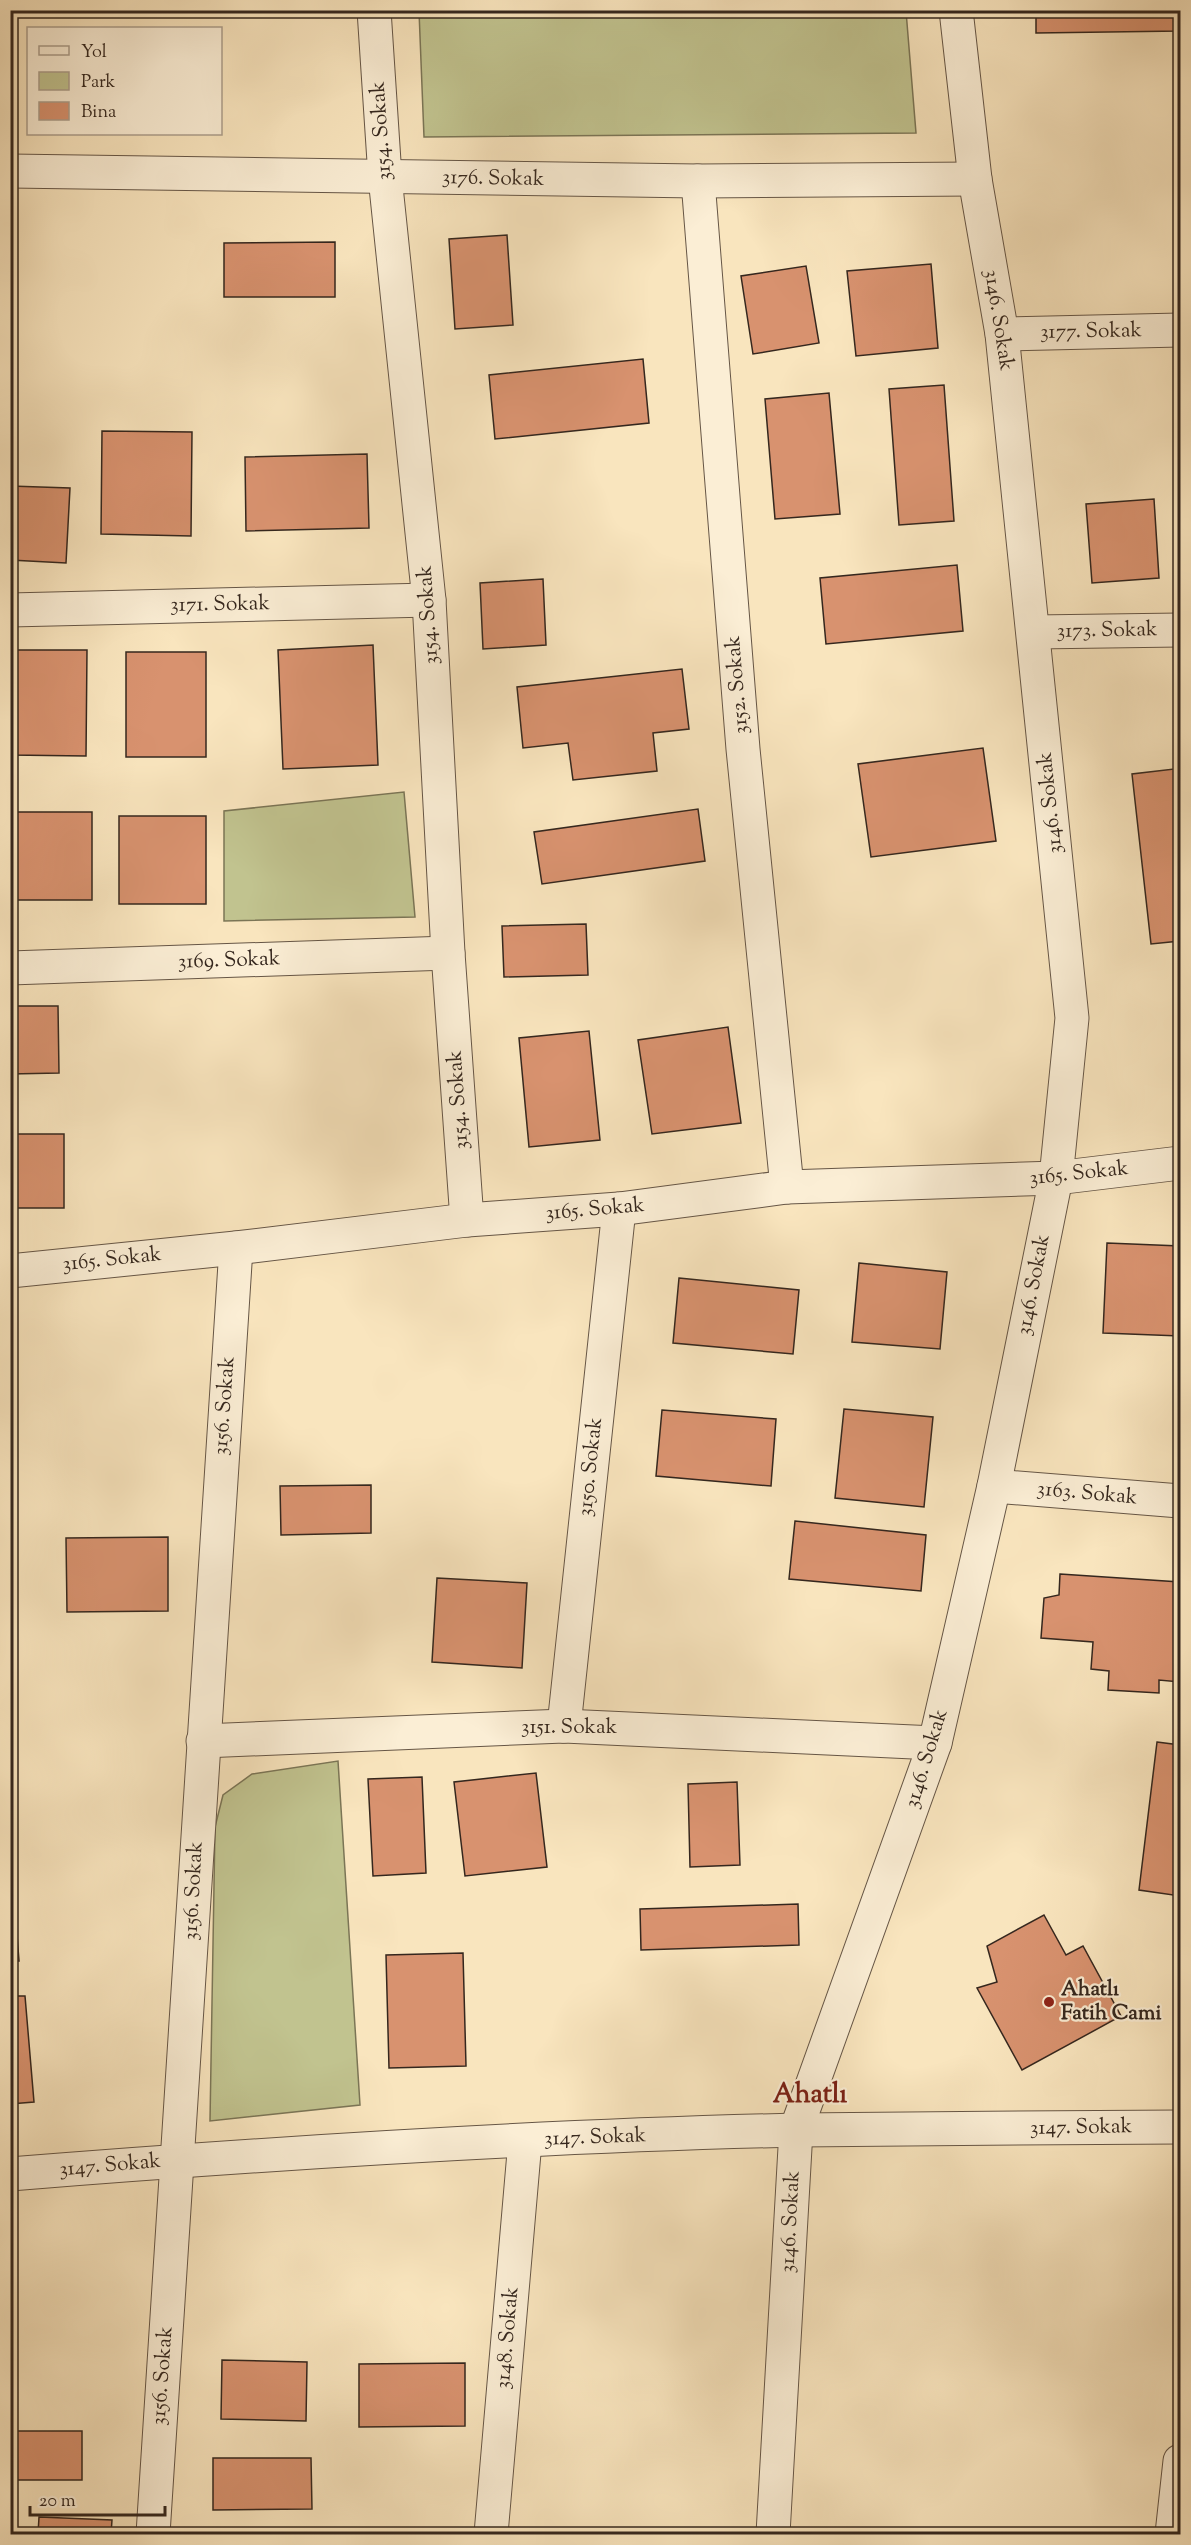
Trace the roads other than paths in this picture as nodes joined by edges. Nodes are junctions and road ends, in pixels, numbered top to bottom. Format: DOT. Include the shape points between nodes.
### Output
graph roads {
  1 [pos="374,10"];
  2 [pos="956,10"];
  3 [pos="10,171"];
  4 [pos="385,177"];
  5 [pos="975,180"];
  6 [pos="698,181"];
  7 [pos="1180,330"];
  8 [pos="1002,334"];
  9 [pos="429,600"];
  10 [pos="10,610"];
  11 [pos="1180,630"];
  12 [pos="1034,632"];
  13 [pos="448,953"];
  14 [pos="10,968"];
  15 [pos="1180,1163"];
  16 [pos="1056,1178"];
  17 [pos="787,1187"];
  18 [pos="619,1209"];
  19 [pos="467,1220"];
  20 [pos="236,1248"];
  21 [pos="10,1270"];
  22 [pos="994,1486"];
  23 [pos="1180,1501"];
  24 [pos="564,1726"];
  25 [pos="203,1741"];
  26 [pos="935,1743"];
  27 [pos="1180,2127"];
  28 [pos="796,2130"];
  29 [pos="525,2141"];
  30 [pos="177,2160"];
  31 [pos="10,2174"];
  32 [pos="1180,2462"];
  33 [pos="153,2535"];
  34 [pos="491,2535"];
  35 [pos="773,2535"];
  36 [pos="1173,2535"];
  1 -- 4 [label="street, 3154. Sokak"];
  2 -- 5 [label="street, 3146. Sokak"];
  3 -- 4 [label="street, 3176. Sokak"];
  4 -- 6 [label="street, 3176. Sokak"];
  4 -- 9 [label="street, 3154. Sokak"];
  5 -- 6 [label="street, 3176. Sokak"];
  5 -- 8 [label="street, 3146. Sokak"];
  6 -- 17 [label="street, 3152. Sokak" via="743,749"];
  7 -- 8 [label="street, 3177. Sokak"];
  8 -- 12 [label="street, 3146. Sokak"];
  9 -- 10 [label="street, 3171. Sokak"];
  9 -- 13 [label="street, 3154. Sokak"];
  11 -- 12 [label="street, 3173. Sokak"];
  12 -- 16 [label="street, 3146. Sokak" via="1072,1018"];
  13 -- 14 [label="street, 3169. Sokak"];
  13 -- 19 [label="street, 3154. Sokak"];
  15 -- 16 [label="street, 3165. Sokak"];
  16 -- 17 [label="street, 3165. Sokak"];
  16 -- 22 [label="street, 3146. Sokak"];
  17 -- 18 [label="street, 3165. Sokak"];
  18 -- 19 [label="street, 3165. Sokak"];
  18 -- 24 [label="street, 3150. Sokak"];
  19 -- 20 [label="street, 3165. Sokak"];
  20 -- 21 [label="street, 3165. Sokak"];
  20 -- 25 [label="street, 3156. Sokak"];
  22 -- 23 [label="street, 3163. Sokak"];
  22 -- 26 [label="street, 3146. Sokak"];
  24 -- 25 [label="street, 3151. Sokak"];
  24 -- 26 [label="street, 3151. Sokak"];
  25 -- 30 [label="street, 3156. Sokak"];
  26 -- 28 [label="street, 3146. Sokak"];
  27 -- 28 [label="street, 3147. Sokak"];
  28 -- 29 [label="street, 3147. Sokak"];
  28 -- 35 [label="street, 3146. Sokak"];
  29 -- 30 [label="street, 3147. Sokak"];
  29 -- 34 [label="street, 3148. Sokak"];
  30 -- 31 [label="street, 3147. Sokak"];
  30 -- 33 [label="street, 3156. Sokak"];
  32 -- 36 [label="street"];
}
